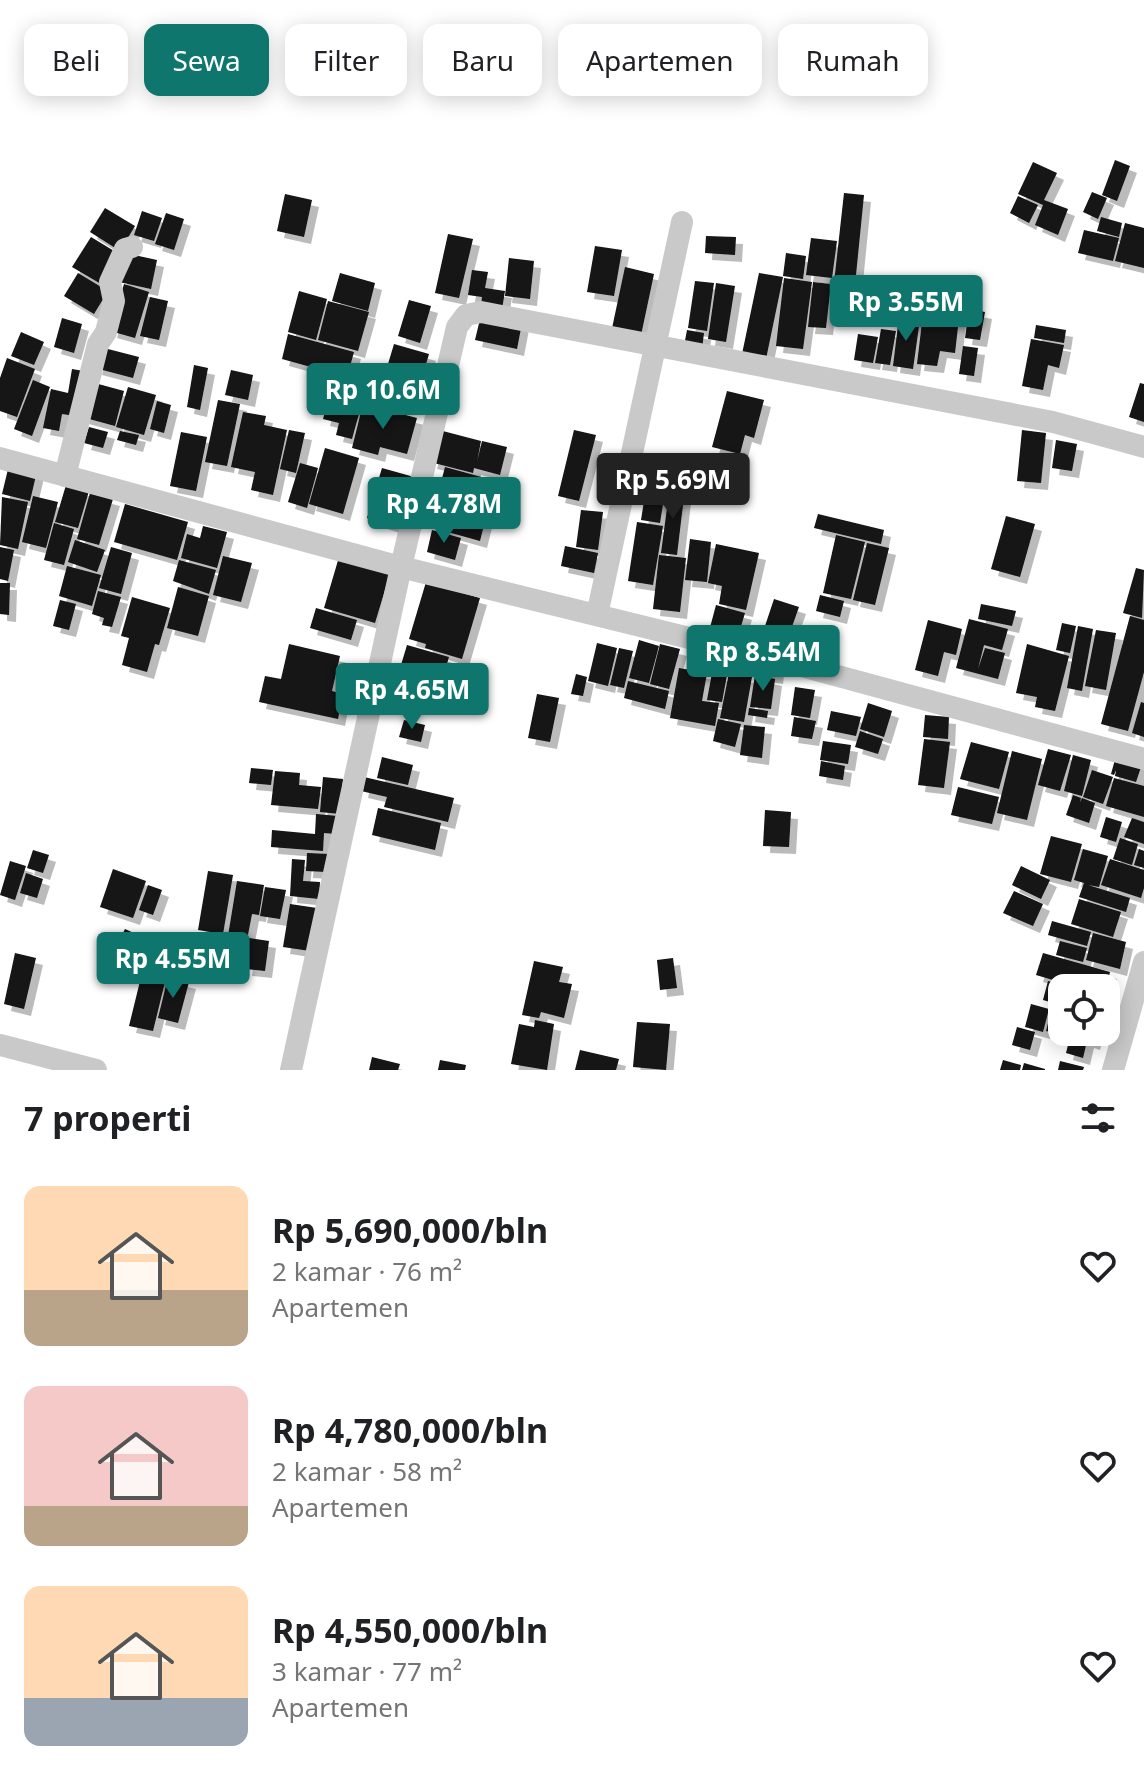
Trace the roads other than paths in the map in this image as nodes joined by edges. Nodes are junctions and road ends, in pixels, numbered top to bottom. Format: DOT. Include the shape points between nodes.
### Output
graph roads {
  1 [pos="682,222"];
  2 [pos="132,247"];
  3 [pos="656,346"];
  4 [pos="1144,447"];
  5 [pos="0,458"];
  6 [pos="65,476"];
  7 [pos="401,567"];
  8 [pos="597,615"];
  9 [pos="1144,759"];
  10 [pos="1144,962"];
  11 [pos="0,1045"];
  12 [pos="96,1070"];
  13 [pos="291,1070"];
  14 [pos="1113,1070"];
  1 -- 3 [label="street"];
  2 -- 6 [label="street" via="125,249 110,282 114,301"];
  3 -- 4 [label="street" via="1053,422"];
  3 -- 7 [label="street" via="481,312 461,319"];
  3 -- 8 [label="street"];
  5 -- 6 [label="street"];
  6 -- 7 [label="street"];
  7 -- 8 [label="street"];
  7 -- 13 [label="street"];
  8 -- 9 [label="street"];
  10 -- 14 [label="street"];
  11 -- 12 [label="street"];
}
